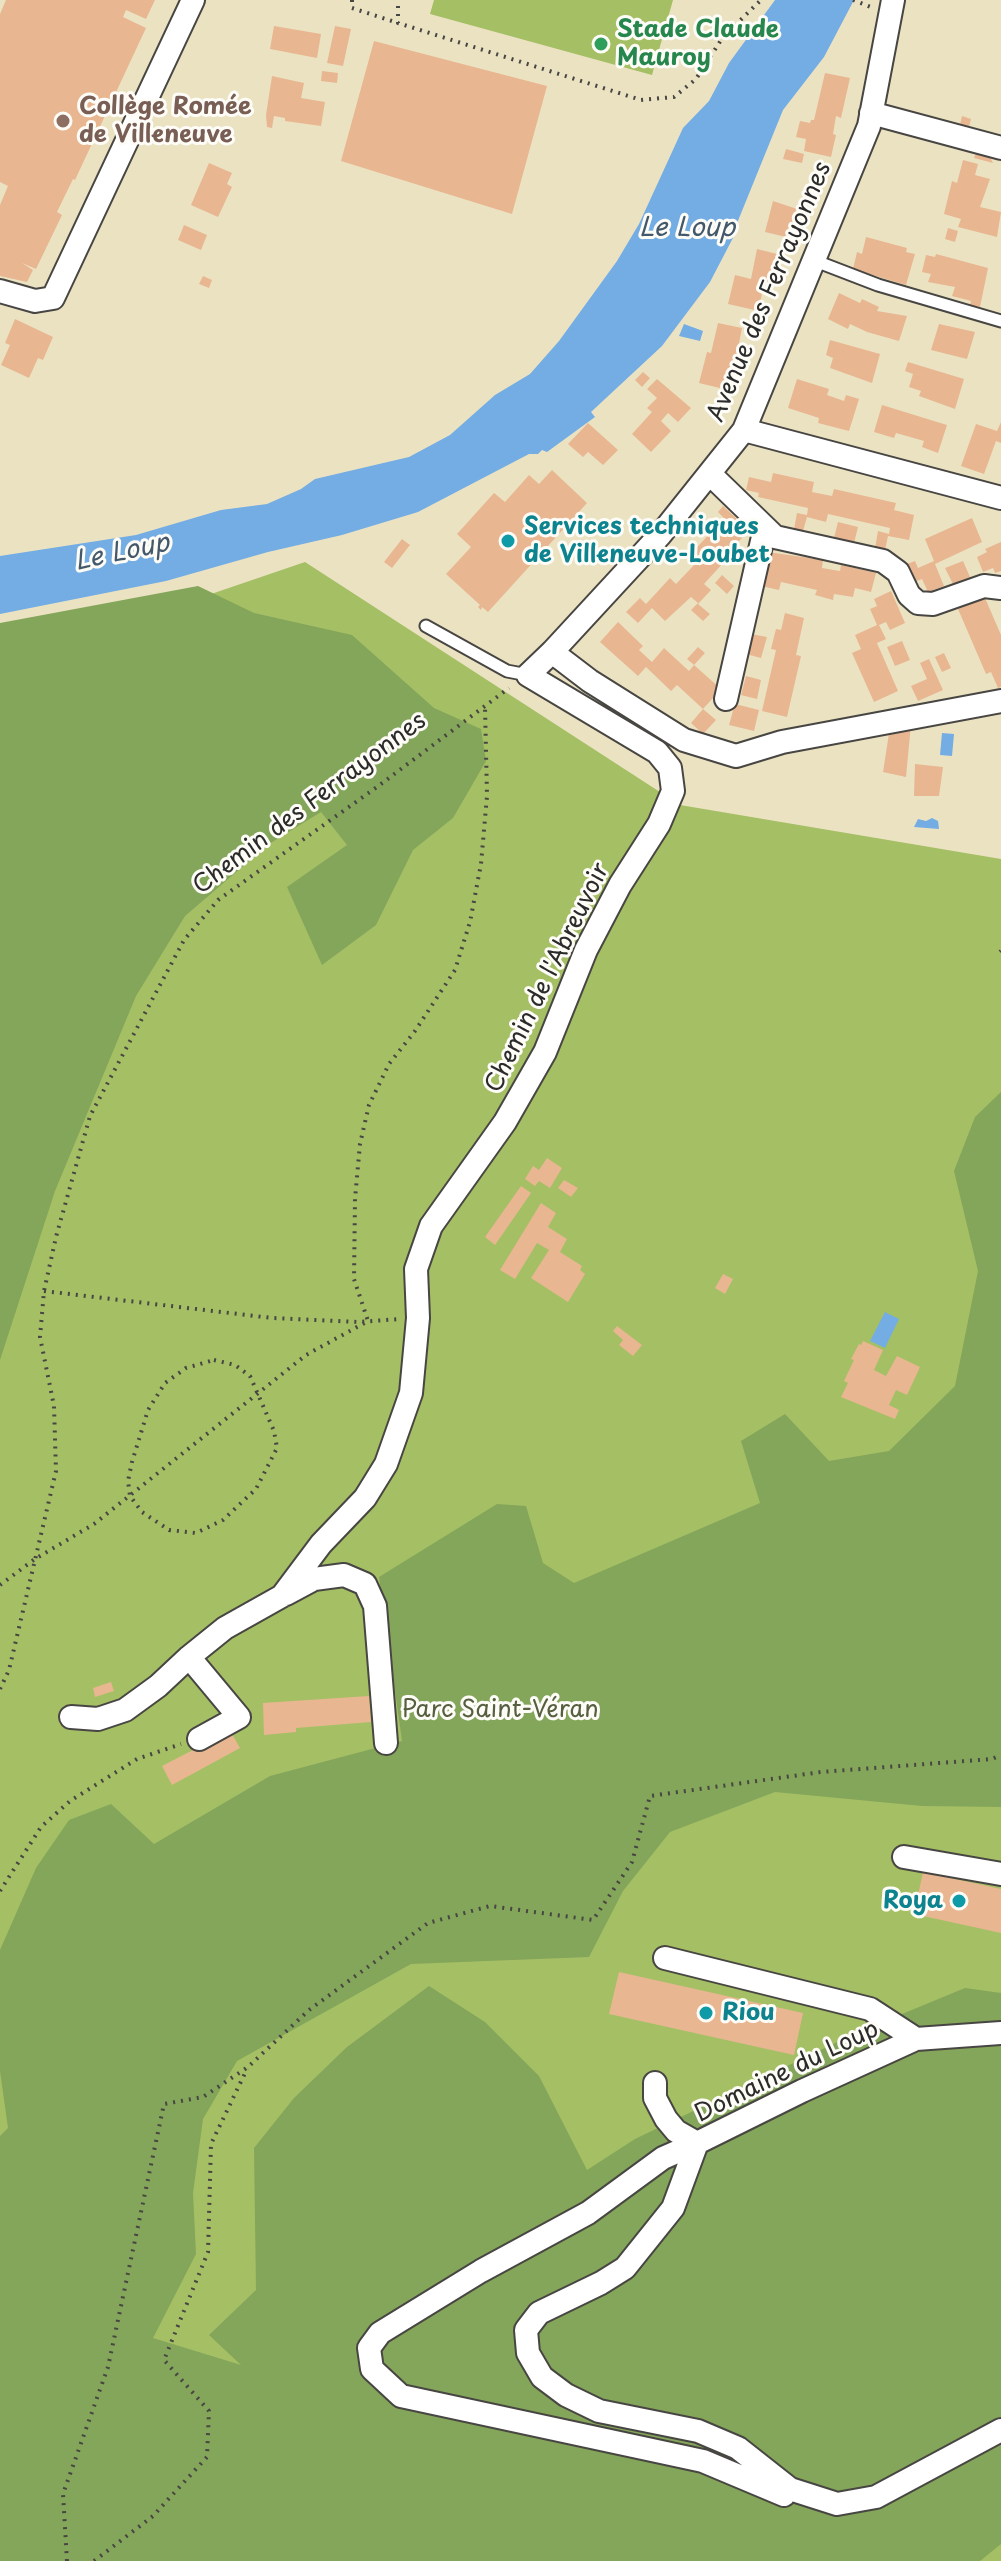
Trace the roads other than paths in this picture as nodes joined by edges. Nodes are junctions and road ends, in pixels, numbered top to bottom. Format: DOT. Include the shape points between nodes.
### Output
graph roads {
  1 [pos="193,0"];
  2 [pos="883,4"];
  3 [pos="871,113"];
  4 [pos="1001,148"];
  5 [pos="813,260"];
  6 [pos="0,291"];
  7 [pos="1001,321"];
  8 [pos="744,430"];
  9 [pos="711,475"];
  10 [pos="1001,498"];
  11 [pos="765,528"];
  12 [pos="1001,588"];
  13 [pos="426,626"];
  14 [pos="552,652"];
  15 [pos="528,675"];
  16 [pos="726,699"];
  17 [pos="1001,701"];
  18 [pos="282,1596"];
  19 [pos="189,1657"];
  20 [pos="71,1717"];
  21 [pos="199,1739"];
  22 [pos="386,1743"];
  23 [pos="904,1857"];
  24 [pos="1001,1874"];
  25 [pos="665,1958"];
  26 [pos="1001,2033"];
  27 [pos="916,2039"];
  28 [pos="655,2083"];
  29 [pos="697,2143"];
  30 [pos="1001,2430"];
  31 [pos="813,2499"];
  1 -- 6 [label="street" via="53,298 35,301"];
  2 -- 3 [label="street, Avenue des Ferrayonnes"];
  3 -- 4 [label="street"];
  3 -- 5 [label="street, Avenue des Ferrayonnes"];
  5 -- 7 [label="lane"];
  5 -- 8 [label="street, Avenue des Ferrayonnes"];
  8 -- 9 [label="street, Avenue des Ferrayonnes"];
  8 -- 10 [label="street"];
  9 -- 11 [label="street"];
  9 -- 14 [label="street, Avenue des Ferrayonnes"];
  11 -- 12 [label="street" via="775,537 883,561 898,572 918,603 933,604 984,586"];
  11 -- 16 [label="street"];
  13 -- 15 [label="lane" via="507,671"];
  14 -- 15 [label="street, Avenue des Ferrayonnes"];
  14 -- 17 [label="street" via="684,740 736,756 796,739"];
  15 -- 18 [label="street, Chemin de l'Abreuvoir" via="657,752 670,768 673,791 586,950 545,1052 505,1122 431,1226 416,1269 411,1393 386,1464 365,1498"];
  18 -- 19 [label="street" via="225,1628"];
  18 -- 22 [label="street" via="314,1579 344,1575 365,1584 375,1606"];
  19 -- 20 [label="street" via="125,1710 98,1719"];
  19 -- 21 [label="street" via="239,1717"];
  23 -- 24 [label="street"];
  25 -- 27 [label="street" via="870,2009"];
  26 -- 27 [label="street, Domaine du Loup"];
  27 -- 29 [label="street, Domaine du Loup"];
  28 -- 29 [label="street" via="655,2098 666,2119"];
  29 -- 31 [label="street, Domaine du Loup" via="673,2208 648,2241 625,2268 539,2313 526,2330 528,2353 542,2377 566,2395 599,2411 698,2431 738,2448 790,2489"];
  29 -- 31 [label="street" via="663,2158 588,2213 380,2333 369,2348 372,2369 401,2396 703,2461 786,2495"];
  30 -- 31 [label="street, Domaine du Loup" via="876,2497 837,2504"];
}
